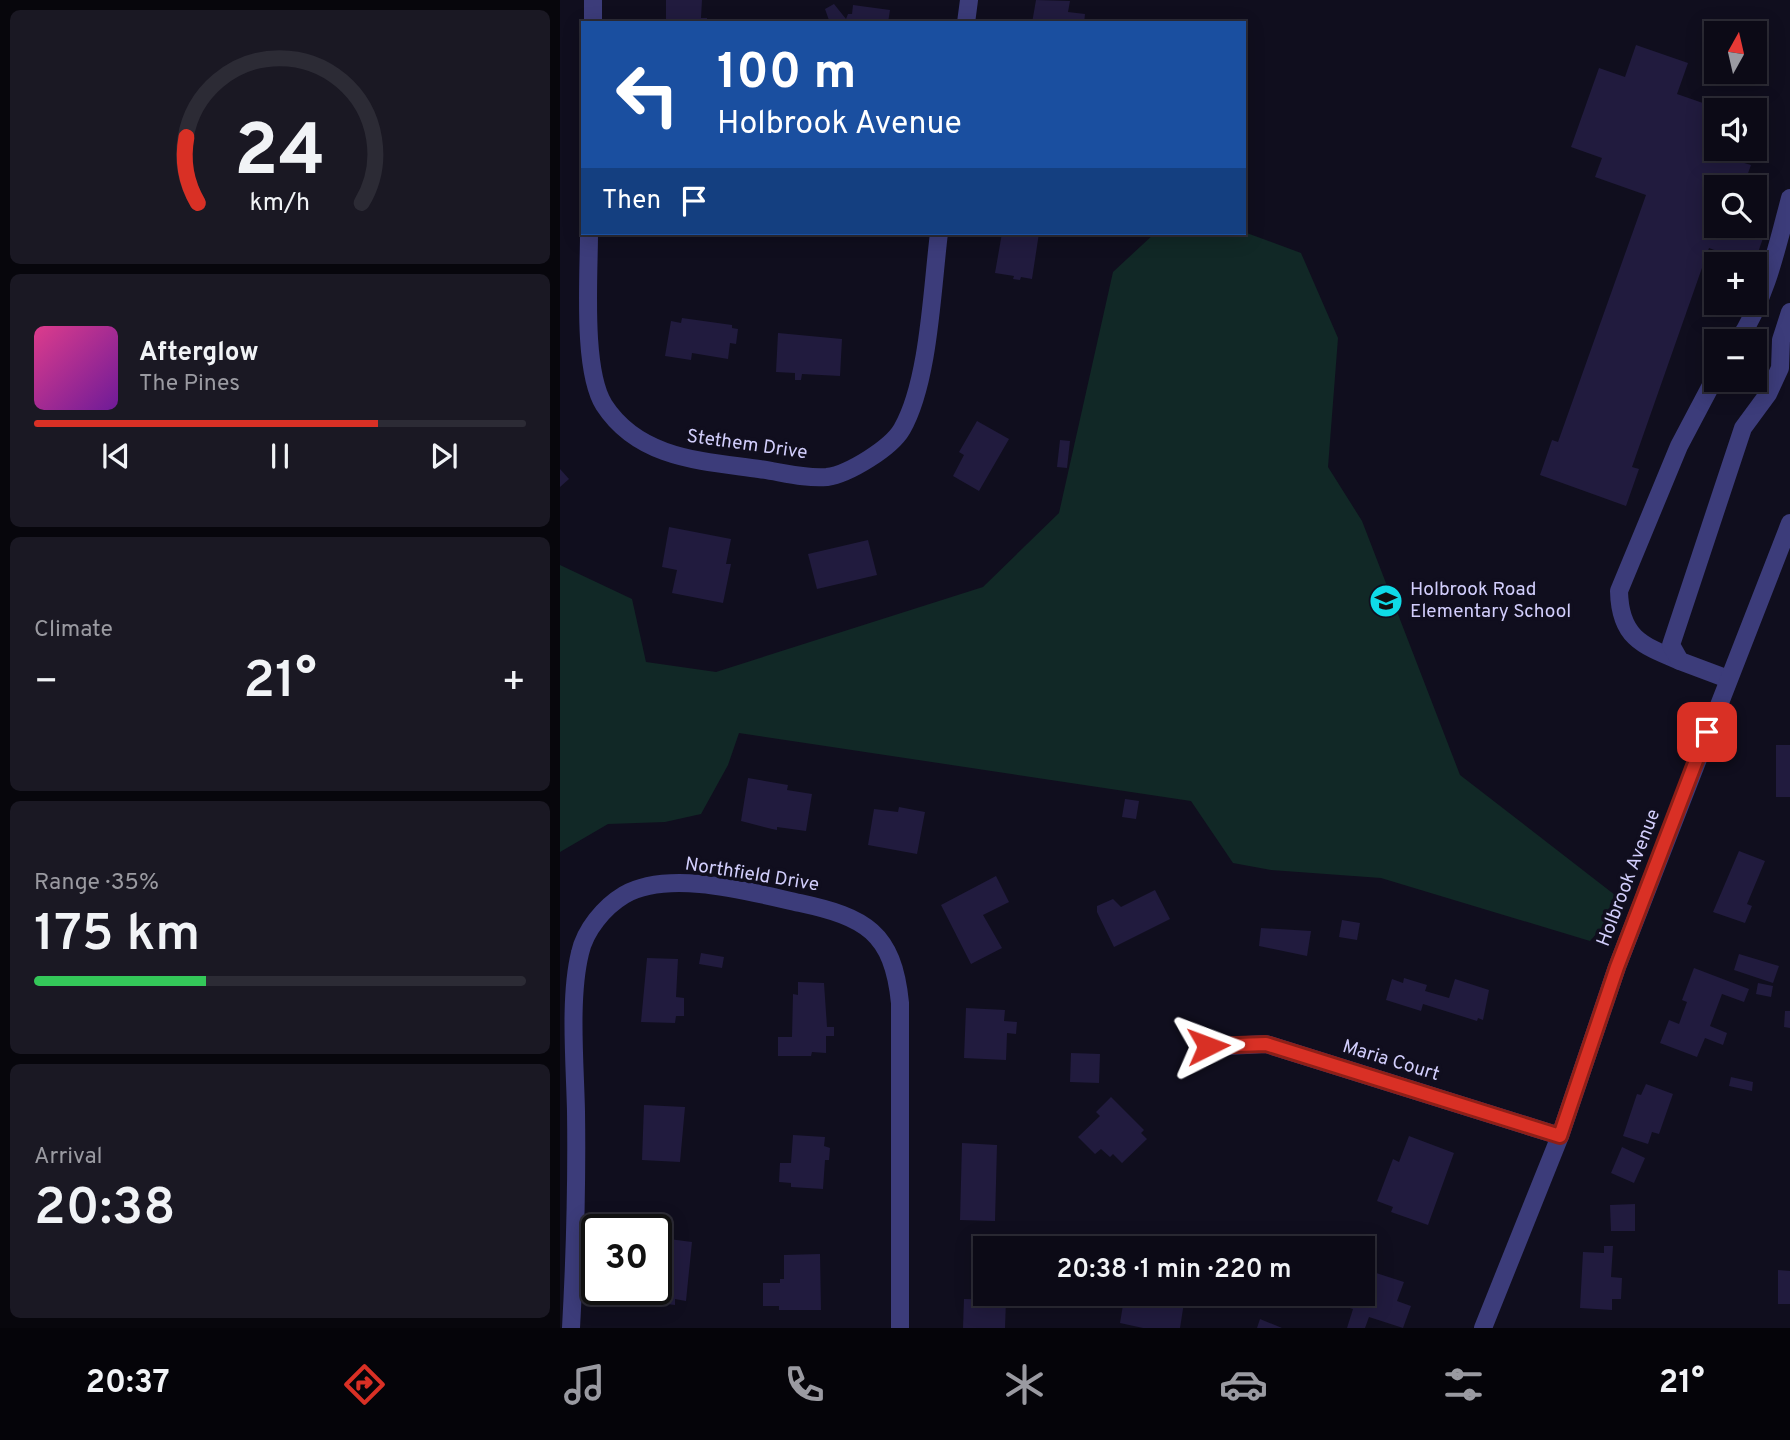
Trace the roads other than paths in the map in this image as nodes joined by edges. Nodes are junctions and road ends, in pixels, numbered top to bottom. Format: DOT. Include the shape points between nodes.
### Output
graph roads {
  1 [pos="593,0"];
  2 [pos="969,0"];
  3 [pos="593,21"];
  4 [pos="966,21"];
  5 [pos="1790,198"];
  6 [pos="590,235"];
  7 [pos="939,235"];
  8 [pos="1790,312"];
  9 [pos="1746,329"];
  10 [pos="1708,392"];
  11 [pos="1790,523"];
  12 [pos="1679,661"];
  13 [pos="1728,679"];
  14 [pos="1208,1046"];
  15 [pos="1560,1136"];
  16 [pos="571,1328"];
  17 [pos="900,1328"];
  18 [pos="1483,1328"];
  1 -- 3 [label="street"];
  2 -- 4 [label="street"];
  5 -- 9 [label="street" via="1774,257"];
  6 -- 7 [label="street, Stethem Drive" via="588,313 594,376 602,402 616,422 642,443 676,457 829,477 878,453 901,431 915,400"];
  8 -- 12 [label="street" via="1781,340 1780,368 1744,428 1674,629 1671,645"];
  10 -- 12 [label="street" via="1679,446 1619,591 1619,617 1629,630 1645,647"];
  11 -- 13 [label="street, Holbrook Avenue"];
  12 -- 13 [label="street"];
  13 -- 15 [label="street, Holbrook Avenue" via="1617,967"];
  14 -- 15 [label="street, Maria Court" via="1266,1044"];
  15 -- 18 [label="street, Holbrook Avenue"];
  16 -- 17 [label="street, Northfield Drive" via="580,952 600,916 624,895 679,882 835,911 873,930 894,963 900,1003"];
}
